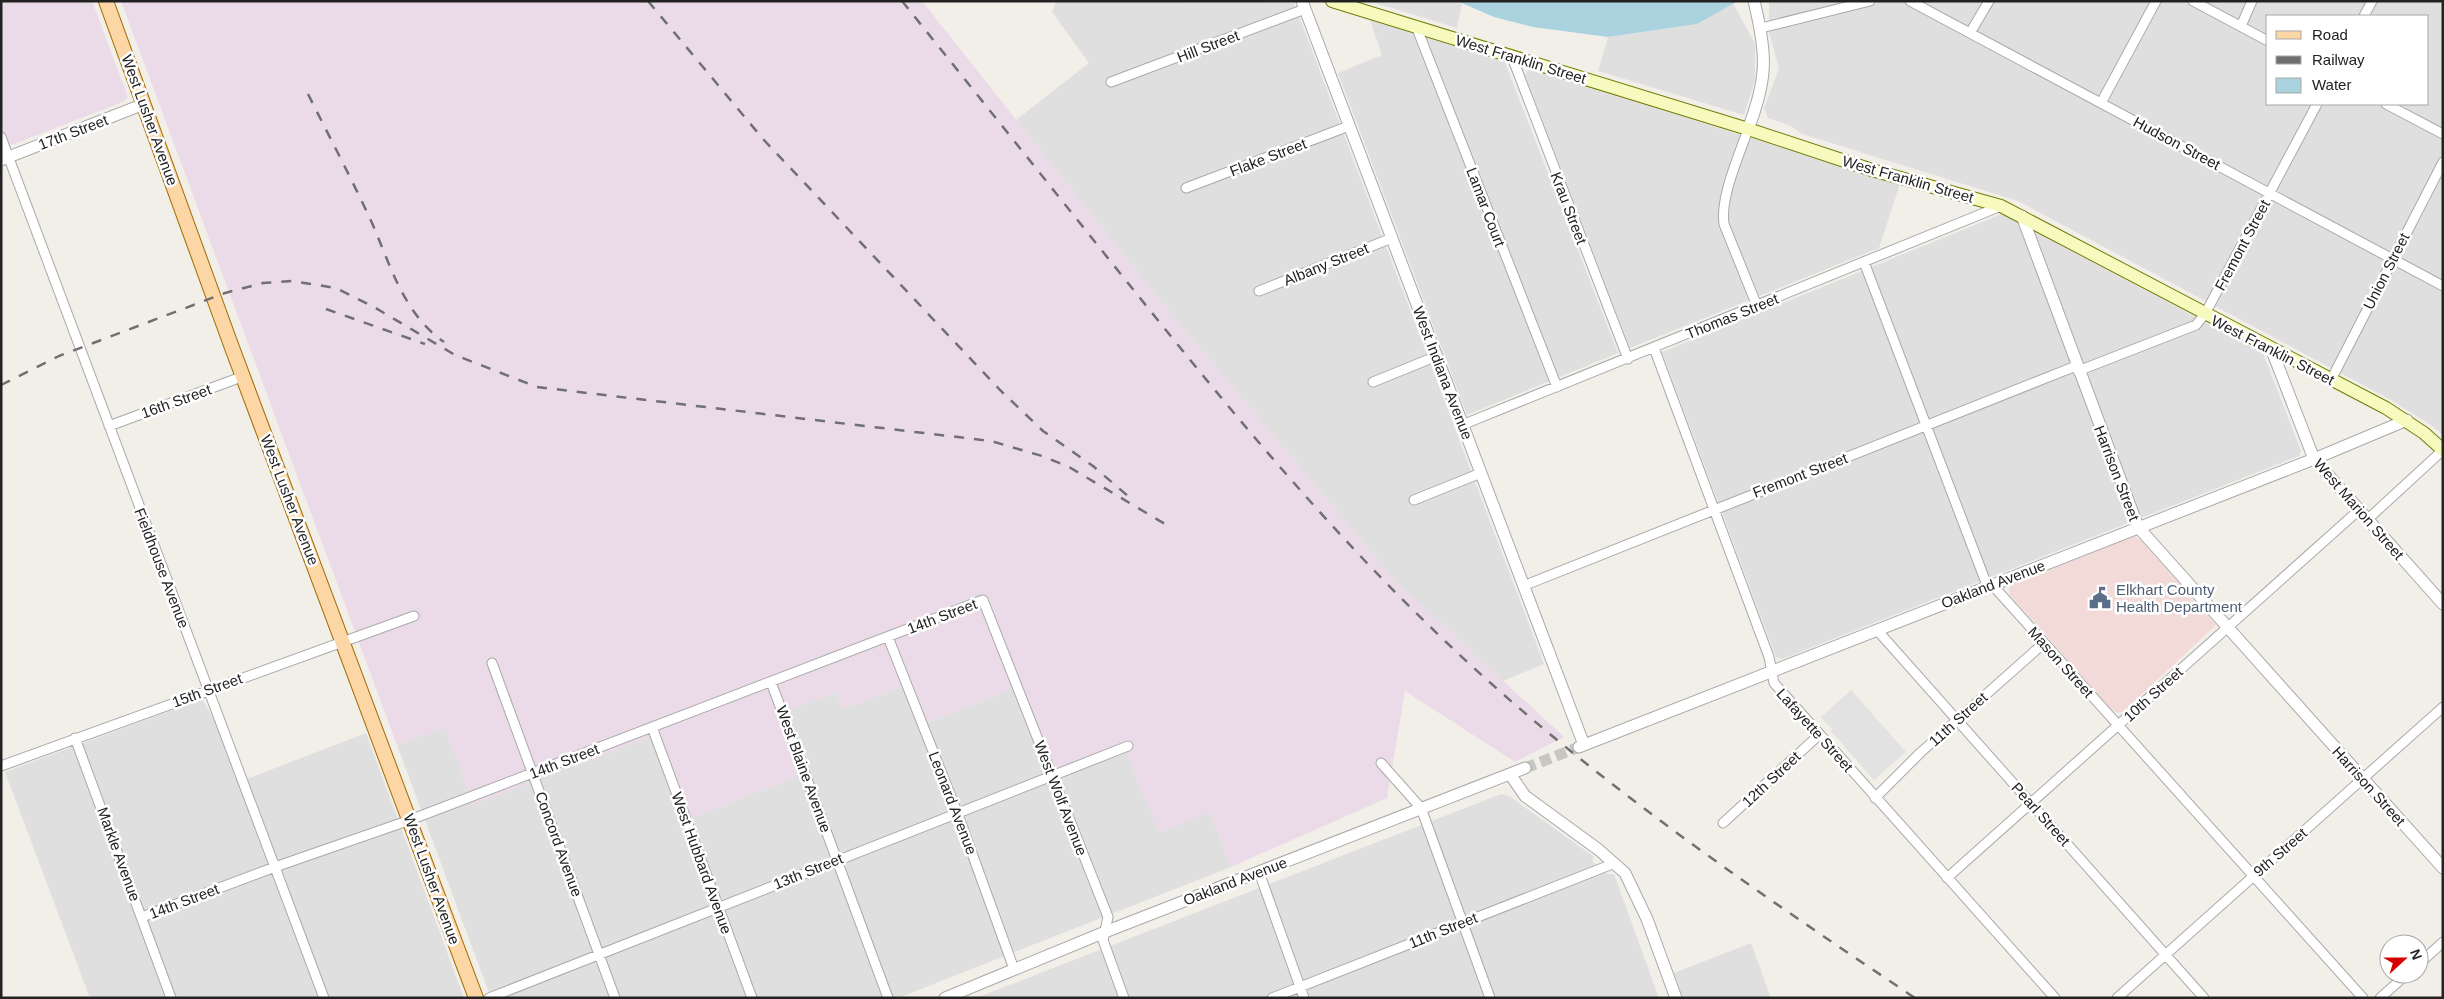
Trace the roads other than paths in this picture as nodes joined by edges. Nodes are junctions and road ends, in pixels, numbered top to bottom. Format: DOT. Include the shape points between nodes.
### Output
graph roads {
  1 [pos="106,1"];
  2 [pos="1332,1"];
  3 [pos="1754,1"];
  4 [pos="1870,1"];
  5 [pos="1910,1"];
  6 [pos="1989,1"];
  7 [pos="2156,1"];
  8 [pos="2193,1"];
  9 [pos="2252,1"];
  10 [pos="2372,1"];
  11 [pos="1303,5"];
  12 [pos="2365,15"];
  13 [pos="1759,22"];
  14 [pos="1416,26"];
  15 [pos="2241,26"];
  16 [pos="1970,33"];
  17 [pos="2266,40"];
  18 [pos="1512,57"];
  19 [pos="1110,82"];
  20 [pos="2101,103"];
  21 [pos="144,104"];
  22 [pos="2316,105"];
  23 [pos="2388,105"];
  24 [pos="1349,126"];
  25 [pos="1748,129"];
  26 [pos="2443,134"];
  27 [pos="1,137"];
  28 [pos="5,158"];
  29 [pos="2443,162"];
  30 [pos="1186,188"];
  31 [pos="2270,193"];
  32 [pos="2001,206"];
  33 [pos="2022,216"];
  34 [pos="1392,238"];
  35 [pos="2392,259"];
  36 [pos="1864,262"];
  37 [pos="2443,286"];
  38 [pos="1260,291"];
  39 [pos="1757,306"];
  40 [pos="2205,314"];
  41 [pos="1654,348"];
  42 [pos="2271,348"];
  43 [pos="1437,356"];
  44 [pos="1628,358"];
  45 [pos="2077,368"];
  46 [pos="244,376"];
  47 [pos="2331,380"];
  48 [pos="1373,382"];
  49 [pos="1557,387"];
  50 [pos="2407,420"];
  51 [pos="108,426"];
  52 [pos="1462,426"];
  53 [pos="1926,426"];
  54 [pos="2443,450"];
  55 [pos="2314,459"];
  56 [pos="1481,473"];
  57 [pos="1414,500"];
  58 [pos="1714,508"];
  59 [pos="2359,510"];
  60 [pos="2368,520"];
  61 [pos="2138,527"];
  62 [pos="1990,585"];
  63 [pos="1523,586"];
  64 [pos="983,600"];
  65 [pos="2443,604"];
  66 [pos="414,616"];
  67 [pos="2227,626"];
  68 [pos="1877,630"];
  69 [pos="888,637"];
  70 [pos="343,640"];
  71 [pos="2044,643"];
  72 [pos="492,663"];
  73 [pos="1771,671"];
  74 [pos="771,682"];
  75 [pos="208,691"];
  76 [pos="2443,707"];
  77 [pos="1956,720"];
  78 [pos="2117,725"];
  79 [pos="652,727"];
  80 [pos="1819,735"];
  81 [pos="75,738"];
  82 [pos="1128,746"];
  83 [pos="1582,746"];
  84 [pos="1381,763"];
  85 [pos="1,766"];
  86 [pos="1525,768"];
  87 [pos="532,773"];
  88 [pos="1510,774"];
  89 [pos="1052,776"];
  90 [pos="2363,779"];
  91 [pos="1875,798"];
  92 [pos="2030,802"];
  93 [pos="1421,808"];
  94 [pos="957,812"];
  95 [pos="410,820"];
  96 [pos="1723,823"];
  97 [pos="838,859"];
  98 [pos="1615,863"];
  99 [pos="275,867"];
  100 [pos="2443,868"];
  101 [pos="1259,872"];
  102 [pos="2253,876"];
  103 [pos="1947,878"];
  104 [pos="718,907"];
  105 [pos="142,917"];
  106 [pos="1462,923"];
  107 [pos="1105,932"];
  108 [pos="2443,942"];
  109 [pos="599,953"];
  110 [pos="2166,954"];
  111 [pos="2429,955"];
  112 [pos="1014,970"];
  113 [pos="2396,984"];
  114 [pos="1300,987"];
  115 [pos="171,998"];
  116 [pos="324,998"];
  117 [pos="476,998"];
  118 [pos="489,998"];
  119 [pos="615,998"];
  120 [pos="752,998"];
  121 [pos="888,998"];
  122 [pos="945,998"];
  123 [pos="1124,998"];
  124 [pos="1272,998"];
  125 [pos="1304,998"];
  126 [pos="1490,998"];
  127 [pos="1676,998"];
  128 [pos="2055,998"];
  129 [pos="2117,998"];
  130 [pos="2204,998"];
  131 [pos="2363,998"];
  132 [pos="2380,998"];
  1 -- 21 [label="main road, West Lusher Avenue"];
  2 -- 14 [label="main road, West Franklin Street"];
  3 -- 13 [label="street"];
  4 -- 13 [label="street"];
  5 -- 16 [label="street, Hudson Street"];
  6 -- 16 [label="street"];
  7 -- 20 [label="street"];
  8 -- 15 [label="street"];
  9 -- 15 [label="street"];
  10 -- 12 [label="street"];
  11 -- 19 [label="street, Hill Street"];
  11 -- 24 [label="street, West Indiana Avenue"];
  13 -- 25 [label="street" via="1764,73"];
  14 -- 18 [label="main road, West Franklin Street"];
  14 -- 49 [label="street, Lamar Court"];
  15 -- 17 [label="street"];
  16 -- 20 [label="street, Hudson Street"];
  18 -- 25 [label="main road, West Franklin Street"];
  18 -- 44 [label="street, Krau Street"];
  20 -- 31 [label="street, Hudson Street"];
  21 -- 28 [label="street, 17th Street"];
  21 -- 46 [label="main road, West Lusher Avenue"];
  22 -- 31 [label="street, Fremont Street"];
  23 -- 26 [label="street"];
  24 -- 30 [label="street, Flake Street"];
  24 -- 34 [label="street, West Indiana Avenue"];
  25 -- 32 [label="main road, West Franklin Street" via="1872,170"];
  25 -- 39 [label="street" via="1723,215"];
  27 -- 28 [label="street, Fieldhouse Avenue"];
  28 -- 51 [label="street, Fieldhouse Avenue"];
  29 -- 35 [label="street, Union Street"];
  31 -- 35 [label="street, Hudson Street"];
  31 -- 40 [label="street, Fremont Street"];
  32 -- 33 [label="main road, West Franklin Street"];
  32 -- 36 [label="street, Thomas Street"];
  33 -- 40 [label="main road, West Franklin Street"];
  33 -- 45 [label="street, Harrison Street"];
  34 -- 38 [label="street, Albany Street"];
  34 -- 43 [label="street, West Indiana Avenue"];
  35 -- 37 [label="street, Hudson Street"];
  35 -- 47 [label="street, Union Street"];
  36 -- 39 [label="street, Thomas Street"];
  36 -- 53 [label="street, Mason Street"];
  39 -- 41 [label="street, Thomas Street"];
  40 -- 42 [label="main road, West Franklin Street"];
  40 -- 45 [label="street, Fremont Street" via="2196,325"];
  41 -- 44 [label="street, Thomas Street"];
  41 -- 58 [label="street, Lafayette Street"];
  42 -- 47 [label="main road, West Franklin Street"];
  42 -- 55 [label="street, West Marion Street"];
  43 -- 48 [label="street"];
  43 -- 52 [label="street, West Indiana Avenue"];
  44 -- 49 [label="street, Thomas Street"];
  45 -- 53 [label="street, Fremont Street"];
  45 -- 61 [label="street, Harrison Street"];
  46 -- 51 [label="street, 16th Street"];
  46 -- 70 [label="main road, West Lusher Avenue"];
  47 -- 50 [label="main road, West Franklin Street"];
  49 -- 52 [label="street, Thomas Street"];
  50 -- 54 [label="main road, West Franklin Street"];
  50 -- 55 [label="street, Oakland Avenue"];
  51 -- 75 [label="street, Fieldhouse Avenue"];
  52 -- 56 [label="street, West Indiana Avenue"];
  53 -- 58 [label="street, Fremont Street"];
  53 -- 62 [label="street, Mason Street" via="1981,574"];
  54 -- 60 [label="street"];
  55 -- 59 [label="street, West Marion Street"];
  55 -- 61 [label="street, Oakland Avenue"];
  56 -- 57 [label="street"];
  56 -- 63 [label="street, West Indiana Avenue"];
  58 -- 63 [label="street, Fremont Street"];
  58 -- 73 [label="street, Lafayette Street"];
  59 -- 60 [label="street, West Marion Street"];
  59 -- 67 [label="street, 10th Street"];
  60 -- 65 [label="street, West Marion Street"];
  61 -- 62 [label="street, Oakland Avenue"];
  61 -- 67 [label="street, Harrison Street"];
  62 -- 68 [label="street, Oakland Avenue"];
  62 -- 71 [label="street, Mason Street"];
  63 -- 83 [label="street, West Indiana Avenue"];
  64 -- 69 [label="street, 14th Street"];
  64 -- 89 [label="street, West Wolf Avenue"];
  66 -- 70 [label="street, 15th Street"];
  67 -- 78 [label="street, 10th Street"];
  67 -- 90 [label="street, Harrison Street"];
  68 -- 73 [label="street, Oakland Avenue"];
  68 -- 77 [label="street, Pearl Street"];
  69 -- 74 [label="street, 14th Street"];
  69 -- 94 [label="street, Leonard Avenue"];
  70 -- 75 [label="street, 15th Street"];
  70 -- 95 [label="main road, West Lusher Avenue"];
  71 -- 77 [label="street, 11th Street"];
  71 -- 78 [label="street, Mason Street"];
  72 -- 87 [label="street, Concord Avenue"];
  73 -- 80 [label="street, Lafayette Street" via="1777,688"];
  73 -- 83 [label="street, Oakland Avenue"];
  74 -- 79 [label="street, 14th Street"];
  74 -- 97 [label="street, West Blaine Avenue"];
  75 -- 81 [label="street, 15th Street"];
  75 -- 99 [label="street, Fieldhouse Avenue"];
  76 -- 90 [label="street, 9th Street"];
  77 -- 91 [label="street, 11th Street"];
  77 -- 92 [label="street, Pearl Street"];
  78 -- 92 [label="street, 10th Street"];
  78 -- 102 [label="street, Mason Street"];
  79 -- 87 [label="street, 14th Street"];
  79 -- 104 [label="street, West Hubbard Avenue"];
  80 -- 91 [label="street, Lafayette Street"];
  80 -- 96 [label="street, 12th Street"];
  81 -- 85 [label="street, 15th Street"];
  81 -- 105 [label="street, Markle Avenue"];
  82 -- 89 [label="street, 13th Street"];
  84 -- 93 [label="street"];
  86 -- 88 [label="street, Oakland Avenue"];
  87 -- 95 [label="street, 14th Street"];
  87 -- 109 [label="street, Concord Avenue"];
  88 -- 93 [label="street, Oakland Avenue"];
  88 -- 98 [label="street" via="1525,796"];
  89 -- 94 [label="street, 13th Street"];
  89 -- 107 [label="street, West Wolf Avenue" via="1108,917"];
  90 -- 100 [label="street, Harrison Street"];
  90 -- 102 [label="street, 9th Street"];
  91 -- 103 [label="street, Lafayette Street"];
  92 -- 103 [label="street, 10th Street"];
  92 -- 110 [label="street, Pearl Street"];
  93 -- 101 [label="street, Oakland Avenue"];
  93 -- 106 [label="street"];
  94 -- 97 [label="street, 13th Street"];
  94 -- 112 [label="street, Leonard Avenue"];
  95 -- 99 [label="street, 14th Street"];
  95 -- 117 [label="main road, West Lusher Avenue"];
  97 -- 104 [label="street, 13th Street"];
  97 -- 121 [label="street, West Blaine Avenue"];
  98 -- 106 [label="street, 11th Street"];
  98 -- 127 [label="street" via="1634,889"];
  99 -- 105 [label="street, 14th Street"];
  99 -- 116 [label="street, Fieldhouse Avenue"];
  101 -- 107 [label="street, Oakland Avenue"];
  101 -- 114 [label="street"];
  102 -- 110 [label="street, 9th Street"];
  102 -- 131 [label="street, Mason Street"];
  103 -- 128 [label="street, Lafayette Street"];
  104 -- 109 [label="street, 13th Street"];
  104 -- 120 [label="street, West Hubbard Avenue"];
  105 -- 115 [label="street, Markle Avenue"];
  106 -- 114 [label="street, 11th Street"];
  106 -- 126 [label="street"];
  107 -- 112 [label="street, Oakland Avenue"];
  107 -- 123 [label="street, West Wolf Avenue" via="1104,946"];
  108 -- 111 [label="street"];
  109 -- 118 [label="street, 13th Street"];
  109 -- 119 [label="street, Concord Avenue"];
  110 -- 129 [label="street, 9th Street"];
  110 -- 130 [label="street, Pearl Street"];
  112 -- 122 [label="street, Oakland Avenue"];
  113 -- 132 [label="street"];
  114 -- 124 [label="street, 11th Street"];
  114 -- 125 [label="street"];
}
